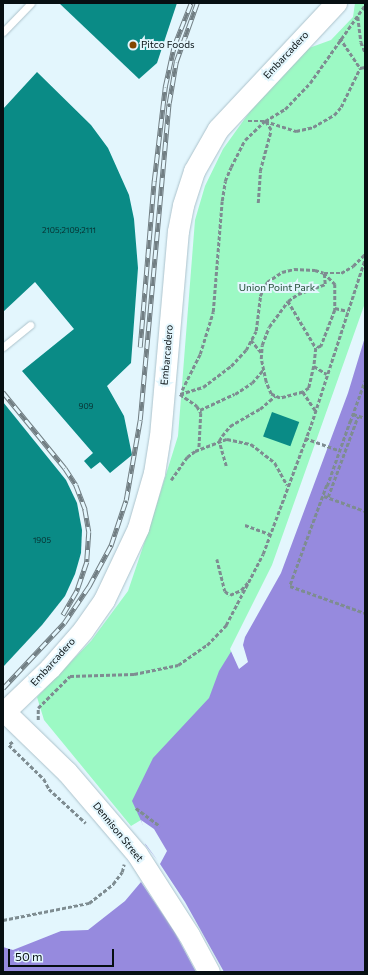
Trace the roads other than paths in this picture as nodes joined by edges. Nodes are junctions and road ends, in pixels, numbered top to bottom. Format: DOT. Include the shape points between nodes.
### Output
graph roads {
  1 [pos="31,3"];
  2 [pos="336,3"];
  3 [pos="3,32"];
  4 [pos="30,324"];
  5 [pos="3,347"];
  6 [pos="4,712"];
  7 [pos="209,972"];
  1 -- 3 [label="lane"];
  2 -- 6 [label="main road, Embarcadero" via="218,130 194,171 178,231 174,397 159,444 147,501 128,552 104,600 83,630 50,668"];
  4 -- 5 [label="lane"];
  6 -- 7 [label="main road, Dennison Street" via="67,772 100,823 137,854 164,894"];
}
